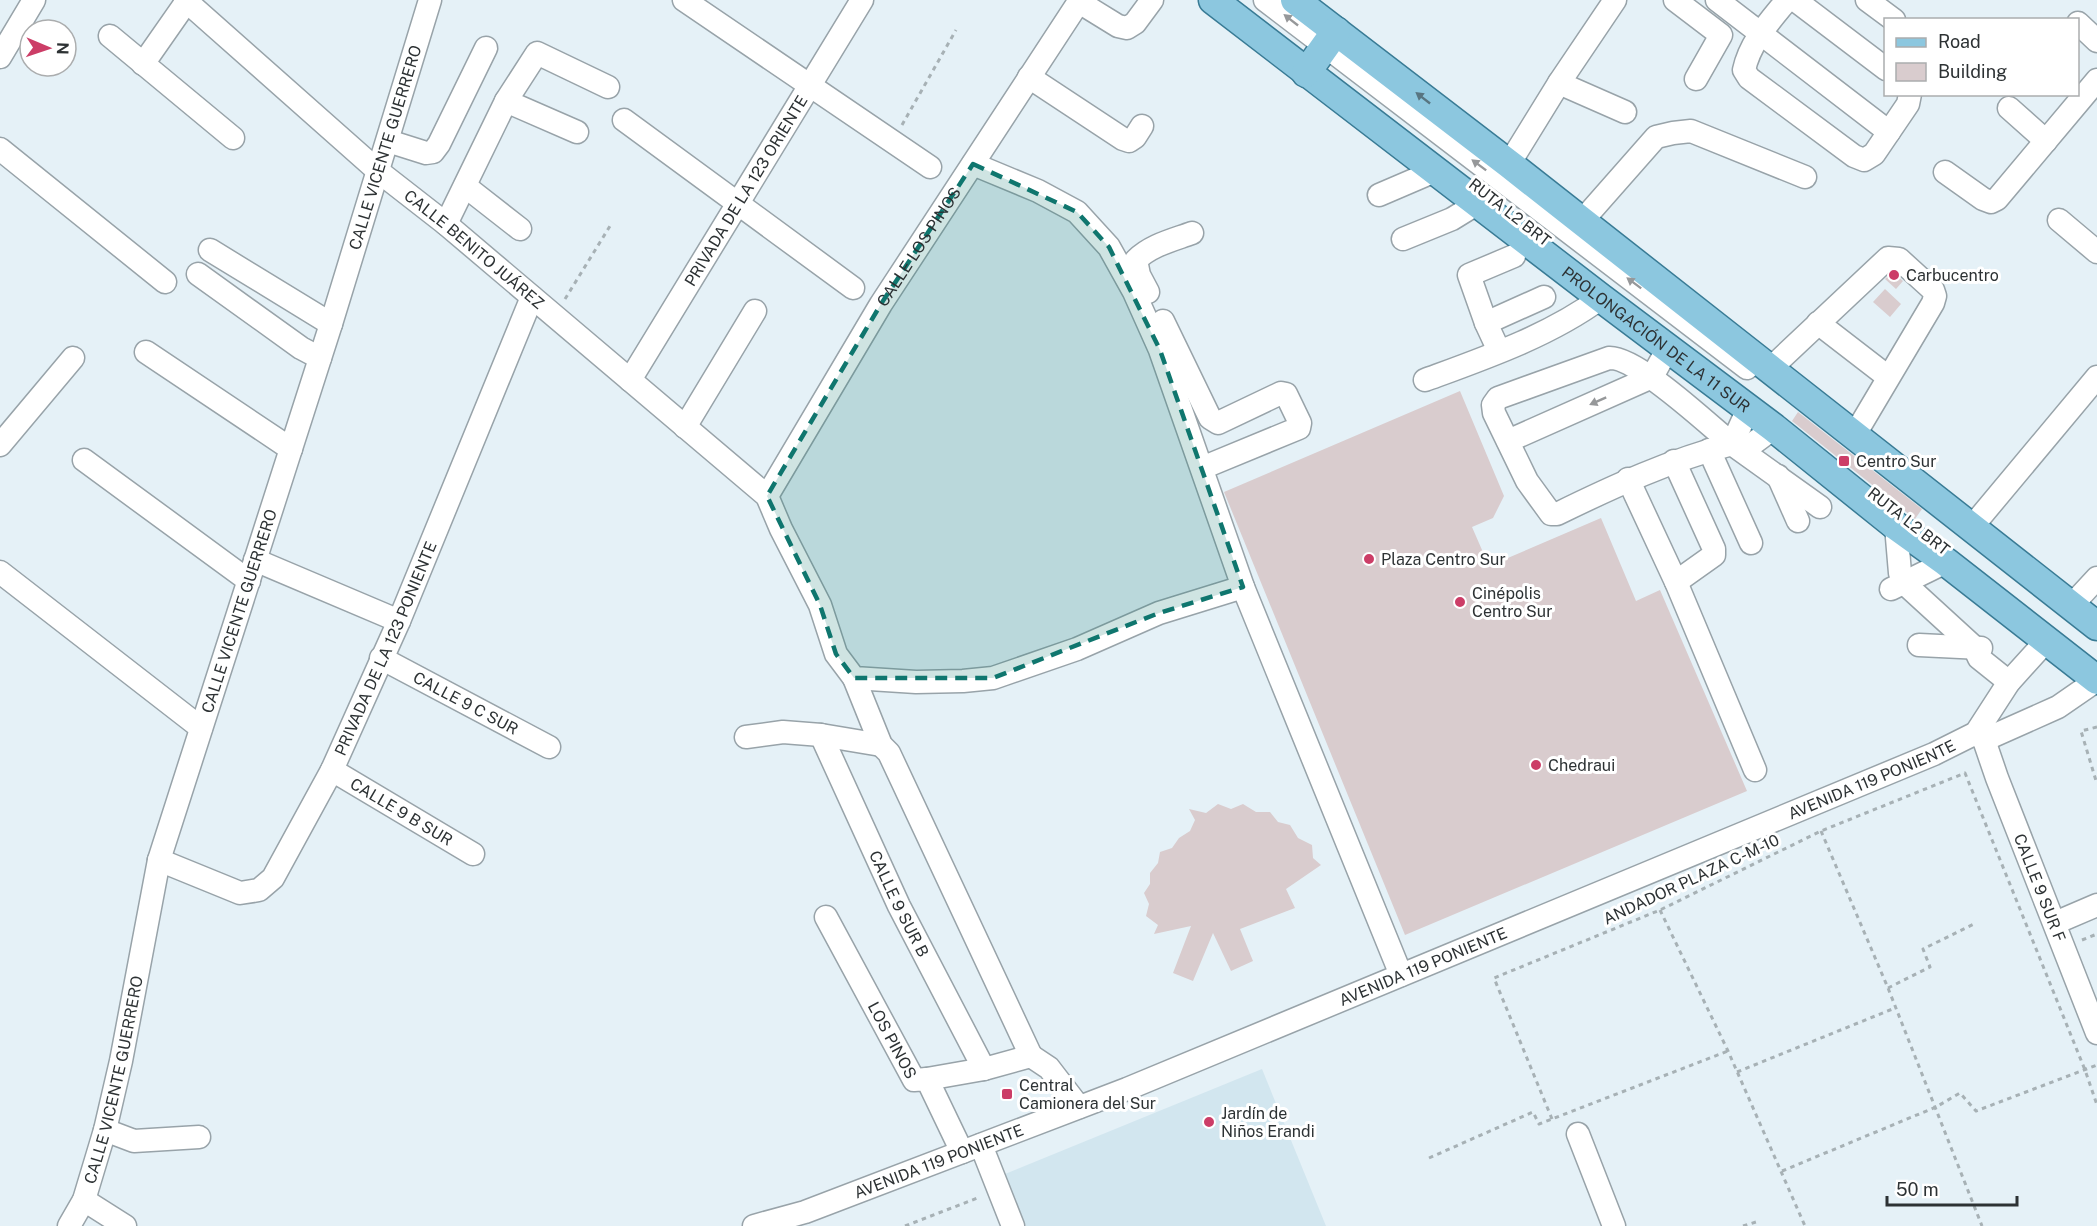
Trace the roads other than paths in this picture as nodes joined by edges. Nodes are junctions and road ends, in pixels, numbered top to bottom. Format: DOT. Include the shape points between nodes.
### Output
graph roads {
  1 [pos="34,0"];
  2 [pos="430,0"];
  3 [pos="684,0"];
  4 [pos="862,0"];
  5 [pos="1152,0"];
  6 [pos="1213,0"];
  7 [pos="1236,0"];
  8 [pos="1265,0"];
  9 [pos="1295,0"];
  10 [pos="1615,0"];
  11 [pos="1675,0"];
  12 [pos="1717,0"];
  13 [pos="1788,0"];
  14 [pos="1795,0"];
  15 [pos="1867,0"];
  16 [pos="186,1"];
  17 [pos="1080,1"];
  18 [pos="1890,18"];
  19 [pos="2079,24"];
  20 [pos="1760,33"];
  21 [pos="110,36"];
  22 [pos="2097,41"];
  23 [pos="486,48"];
  24 [pos="1320,53"];
  25 [pos="0,57"];
  26 [pos="143,64"];
  27 [pos="1884,67"];
  28 [pos="1029,78"];
  29 [pos="1696,79"];
  30 [pos="2097,80"];
  31 [pos="1559,82"];
  32 [pos="809,86"];
  33 [pos="608,87"];
  34 [pos="1910,96"];
  35 [pos="506,101"];
  36 [pos="2009,108"];
  37 [pos="1625,112"];
  38 [pos="624,120"];
  39 [pos="1142,126"];
  40 [pos="577,132"];
  41 [pos="1889,132"];
  42 [pos="234,138"];
  43 [pos="388,141"];
  44 [pos="2046,141"];
  45 [pos="0,149"];
  46 [pos="973,164"];
  47 [pos="1509,164"];
  48 [pos="930,167"];
  49 [pos="378,171"];
  50 [pos="1436,171"];
  51 [pos="1946,172"];
  52 [pos="1805,177"];
  53 [pos="465,186"];
  54 [pos="1379,195"];
  55 [pos="1478,203"];
  56 [pos="737,204"];
  57 [pos="2059,220"];
  58 [pos="1582,221"];
  59 [pos="446,224"];
  60 [pos="520,229"];
  61 [pos="1192,233"];
  62 [pos="1403,238"];
  63 [pos="210,250"];
  64 [pos="2097,252"];
  65 [pos="1514,256"];
  66 [pos="198,274"];
  67 [pos="165,282"];
  68 [pos="853,288"];
  69 [pos="532,297"];
  70 [pos="1544,297"];
  71 [pos="1601,298"];
  72 [pos="754,311"];
  73 [pos="1486,323"];
  74 [pos="1818,323"];
  75 [pos="332,324"];
  76 [pos="1499,351"];
  77 [pos="146,352"];
  78 [pos="1677,354"];
  79 [pos="73,358"];
  80 [pos="321,358"];
  81 [pos="1770,369"];
  82 [pos="2097,376"];
  83 [pos="1888,377"];
  84 [pos="630,380"];
  85 [pos="1425,380"];
  86 [pos="1658,383"];
  87 [pos="1748,409"];
  88 [pos="685,427"];
  89 [pos="1774,428"];
  90 [pos="1854,435"];
  91 [pos="1508,441"];
  92 [pos="0,445"];
  93 [pos="1738,447"];
  94 [pos="291,449"];
  95 [pos="1709,450"];
  96 [pos="84,460"];
  97 [pos="1674,461"];
  98 [pos="1202,468"];
  99 [pos="1777,475"];
  100 [pos="1628,479"];
  101 [pos="767,496"];
  102 [pos="1820,507"];
  103 [pos="1798,521"];
  104 [pos="1896,526"];
  105 [pos="1971,528"];
  106 [pos="1751,543"];
  107 [pos="1946,562"];
  108 [pos="252,571"];
  109 [pos="0,572"];
  110 [pos="2097,578"];
  111 [pos="1676,582"];
  112 [pos="1898,586"];
  113 [pos="1243,587"];
  114 [pos="2071,606"];
  115 [pos="399,621"];
  116 [pos="2097,626"];
  117 [pos="2097,638"];
  118 [pos="2047,640"];
  119 [pos="1918,645"];
  120 [pos="1974,647"];
  121 [pos="381,658"];
  122 [pos="2097,668"];
  123 [pos="2014,677"];
  124 [pos="854,678"];
  125 [pos="2097,680"];
  126 [pos="201,728"];
  127 [pos="821,735"];
  128 [pos="746,737"];
  129 [pos="1980,737"];
  130 [pos="881,745"];
  131 [pos="549,747"];
  132 [pos="332,770"];
  133 [pos="1755,770"];
  134 [pos="473,854"];
  135 [pos="159,860"];
  136 [pos="2097,905"];
  137 [pos="826,917"];
  138 [pos="2055,923"];
  139 [pos="1401,975"];
  140 [pos="2097,1033"];
  141 [pos="1031,1056"];
  142 [pos="984,1069"];
  143 [pos="927,1079"];
  144 [pos="1079,1107"];
  145 [pos="105,1130"];
  146 [pos="1578,1134"];
  147 [pos="200,1137"];
  148 [pos="972,1149"];
  149 [pos="84,1200"];
  150 [pos="803,1219"];
  151 [pos="69,1226"];
  152 [pos="125,1226"];
  153 [pos="754,1226"];
  154 [pos="1013,1226"];
  155 [pos="1614,1226"];
  1 -- 25 [label="street"];
  2 -- 43 [label="street, CALLE VICENTE GUERRERO"];
  3 -- 32 [label="street"];
  4 -- 32 [label="street, PRIVADA DE LA 123 ORIENTE"];
  5 -- 17 [label="street" via="1127,28 1118,27"];
  6 -- 24 [label="main road, PROLONGACIÓN DE LA 11 SUR"];
  7 -- 24 [label="street, RUTA L2 BRT"];
  24 -- 8 [label="street, RUTA L2 BRT, one-way"];
  9 -- 24 [label="main road, PROLONGACIÓN DE LA 11 SUR"];
  10 -- 31 [label="street"];
  11 -- 29 [label="street" via="1721,35"];
  12 -- 20 [label="street"];
  13 -- 20 [label="street"];
  14 -- 27 [label="street"];
  15 -- 18 [label="street"];
  16 -- 26 [label="street"];
  16 -- 49 [label="street, CALLE BENITO JUÁREZ"];
  17 -- 28 [label="street, CALLE LOS PINOS"];
  19 -- 22 [label="street"];
  20 -- 41 [label="street"];
  20 -- 41 [label="street" via="1746,59 1744,70 1749,78 1864,160 1875,154"];
  21 -- 26 [label="street"];
  23 -- 43 [label="street" via="433,152"];
  47 -- 24 [label="main road, PROLONGACIÓN DE LA 11 SUR, one-way"];
  24 -- 50 [label="main road, PROLONGACIÓN DE LA 11 SUR"];
  117 -- 24 [label="street, RUTA L2 BRT, one-way"];
  24 -- 122 [label="street, RUTA L2 BRT"];
  26 -- 42 [label="street"];
  28 -- 39 [label="street" via="1123,139 1135,137"];
  28 -- 46 [label="street, CALLE LOS PINOS"];
  30 -- 44 [label="street"];
  31 -- 37 [label="street"];
  31 -- 47 [label="street"];
  32 -- 48 [label="street"];
  32 -- 56 [label="street, PRIVADA DE LA 123 ORIENTE"];
  33 -- 35 [label="street" via="537,53"];
  34 -- 41 [label="street"];
  35 -- 40 [label="street"];
  35 -- 53 [label="street"];
  36 -- 44 [label="street"];
  38 -- 56 [label="street"];
  43 -- 49 [label="street, CALLE VICENTE GUERRERO"];
  44 -- 51 [label="street" via="1991,202"];
  45 -- 67 [label="street"];
  46 -- 98 [label="street" via="1077,212 1109,247 1160,350"];
  46 -- 101 [label="street, CALLE LOS PINOS" via="881,304"];
  47 -- 58 [label="main road, PROLONGACIÓN DE LA 11 SUR"];
  49 -- 59 [label="street, CALLE BENITO JUÁREZ"];
  49 -- 75 [label="street, CALLE VICENTE GUERRERO"];
  50 -- 54 [label="street"];
  50 -- 55 [label="main road, PROLONGACIÓN DE LA 11 SUR"];
  52 -- 58 [label="street" via="1691,131 1673,133 1656,137"];
  53 -- 59 [label="street"];
  53 -- 60 [label="street"];
  55 -- 62 [label="street" via="1452,219"];
  55 -- 71 [label="main road, PROLONGACIÓN DE LA 11 SUR"];
  56 -- 68 [label="street"];
  56 -- 84 [label="street, PRIVADA DE LA 123 ORIENTE"];
  57 -- 64 [label="street"];
  58 -- 81 [label="main road, PROLONGACIÓN DE LA 11 SUR"];
  59 -- 69 [label="street, CALLE BENITO JUÁREZ"];
  61 -- 98 [label="street" via="1160,244 1137,260 1139,275 1204,408 1218,423 1276,395 1286,394 1300,426"];
  63 -- 75 [label="street"];
  65 -- 73 [label="street" via="1469,275"];
  66 -- 80 [label="street" via="301,348"];
  69 -- 84 [label="street, CALLE BENITO JUÁREZ"];
  69 -- 115 [label="street, PRIVADA DE LA 123 PONIENTE"];
  70 -- 73 [label="street"];
  71 -- 76 [label="street" via="1575,316"];
  71 -- 78 [label="main road, PROLONGACIÓN DE LA 11 SUR"];
  72 -- 88 [label="street"];
  73 -- 76 [label="street"];
  74 -- 81 [label="street"];
  74 -- 83 [label="street"];
  74 -- 83 [label="street" via="1888,258 1899,259 1935,296"];
  75 -- 80 [label="street, CALLE VICENTE GUERRERO"];
  76 -- 85 [label="street"];
  77 -- 94 [label="street"];
  78 -- 86 [label="street"];
  78 -- 87 [label="main road, PROLONGACIÓN DE LA 11 SUR"];
  79 -- 92 [label="street"];
  80 -- 94 [label="street, CALLE VICENTE GUERRERO"];
  81 -- 90 [label="main road, PROLONGACIÓN DE LA 11 SUR"];
  82 -- 105 [label="street"];
  83 -- 90 [label="street"];
  84 -- 88 [label="street, CALLE BENITO JUÁREZ"];
  86 -- 91 [label="street, one-way"];
  86 -- 91 [label="street" via="1617,357 1498,398 1494,412"];
  86 -- 93 [label="street"];
  87 -- 89 [label="main road, PROLONGACIÓN DE LA 11 SUR"];
  87 -- 93 [label="street"];
  88 -- 101 [label="street, CALLE BENITO JUÁREZ"];
  89 -- 93 [label="street"];
  89 -- 104 [label="main road, PROLONGACIÓN DE LA 11 SUR"];
  90 -- 105 [label="main road, PROLONGACIÓN DE LA 11 SUR"];
  91 -- 100 [label="street" via="1527,482 1551,514"];
  93 -- 95 [label="street"];
  93 -- 99 [label="street"];
  94 -- 108 [label="street, CALLE VICENTE GUERRERO"];
  95 -- 97 [label="street"];
  95 -- 106 [label="street"];
  96 -- 108 [label="street"];
  97 -- 100 [label="street"];
  97 -- 111 [label="street" via="1714,549 1714,555"];
  98 -- 113 [label="street"];
  99 -- 102 [label="street"];
  99 -- 103 [label="street"];
  100 -- 111 [label="street"];
  101 -- 124 [label="street" via="820,605 836,654"];
  104 -- 107 [label="main road, PROLONGACIÓN DE LA 11 SUR"];
  104 -- 112 [label="street"];
  105 -- 114 [label="main road, PROLONGACIÓN DE LA 11 SUR"];
  107 -- 112 [label="street"];
  107 -- 118 [label="main road, PROLONGACIÓN DE LA 11 SUR"];
  108 -- 115 [label="street"];
  108 -- 126 [label="street, CALLE VICENTE GUERRERO"];
  109 -- 126 [label="street"];
  110 -- 114 [label="street"];
  111 -- 133 [label="street"];
  112 -- 120 [label="street"];
  113 -- 124 [label="street" via="1159,613 1077,649 993,678 916,682"];
  113 -- 139 [label="street"];
  114 -- 116 [label="main road, PROLONGACIÓN DE LA 11 SUR"];
  115 -- 121 [label="street, PRIVADA DE LA 123 PONIENTE"];
  118 -- 123 [label="street, AVENIDA 119 PONIENTE"];
  118 -- 125 [label="main road, PROLONGACIÓN DE LA 11 SUR"];
  119 -- 120 [label="street"];
  120 -- 123 [label="street" via="1979,658"];
  121 -- 131 [label="street, CALLE 9 C SUR"];
  121 -- 132 [label="street, PRIVADA DE LA 123 PONIENTE"];
  123 -- 129 [label="street, AVENIDA 119 PONIENTE"];
  124 -- 130 [label="street"];
  125 -- 129 [label="street" via="2058,707"];
  126 -- 135 [label="street, CALLE VICENTE GUERRERO"];
  127 -- 128 [label="street" via="783,732"];
  127 -- 130 [label="street"];
  127 -- 142 [label="street, CALLE 9 SUR B" via="899,906"];
  129 -- 138 [label="street, CALLE 9 SUR F"];
  129 -- 139 [label="street, AVENIDA 119 PONIENTE"];
  130 -- 141 [label="street" via="890,753"];
  132 -- 134 [label="street, CALLE 9 B SUR"];
  132 -- 135 [label="street, PRIVADA DE LA 123 PONIENTE" via="273,878 259,890 240,893"];
  135 -- 145 [label="street, CALLE VICENTE GUERRERO"];
  136 -- 138 [label="street"];
  137 -- 143 [label="street, LOS PINOS" via="914,1080"];
  138 -- 140 [label="street, CALLE 9 SUR F"];
  139 -- 144 [label="street, AVENIDA 119 PONIENTE"];
  141 -- 142 [label="street"];
  141 -- 144 [label="street" via="1048,1068"];
  142 -- 143 [label="street"];
  143 -- 148 [label="street, LOS PINOS"];
  144 -- 148 [label="street, AVENIDA 119 PONIENTE"];
  145 -- 147 [label="street" via="134,1141"];
  145 -- 149 [label="street, CALLE VICENTE GUERRERO"];
  146 -- 155 [label="street"];
  148 -- 150 [label="street, AVENIDA 119 PONIENTE"];
  148 -- 154 [label="street, LOS PINOS" via="998,1190"];
  149 -- 151 [label="street, CALLE VICENTE GUERRERO"];
  149 -- 152 [label="street"];
  150 -- 153 [label="street, AVENIDA 119 PONIENTE"];
}
